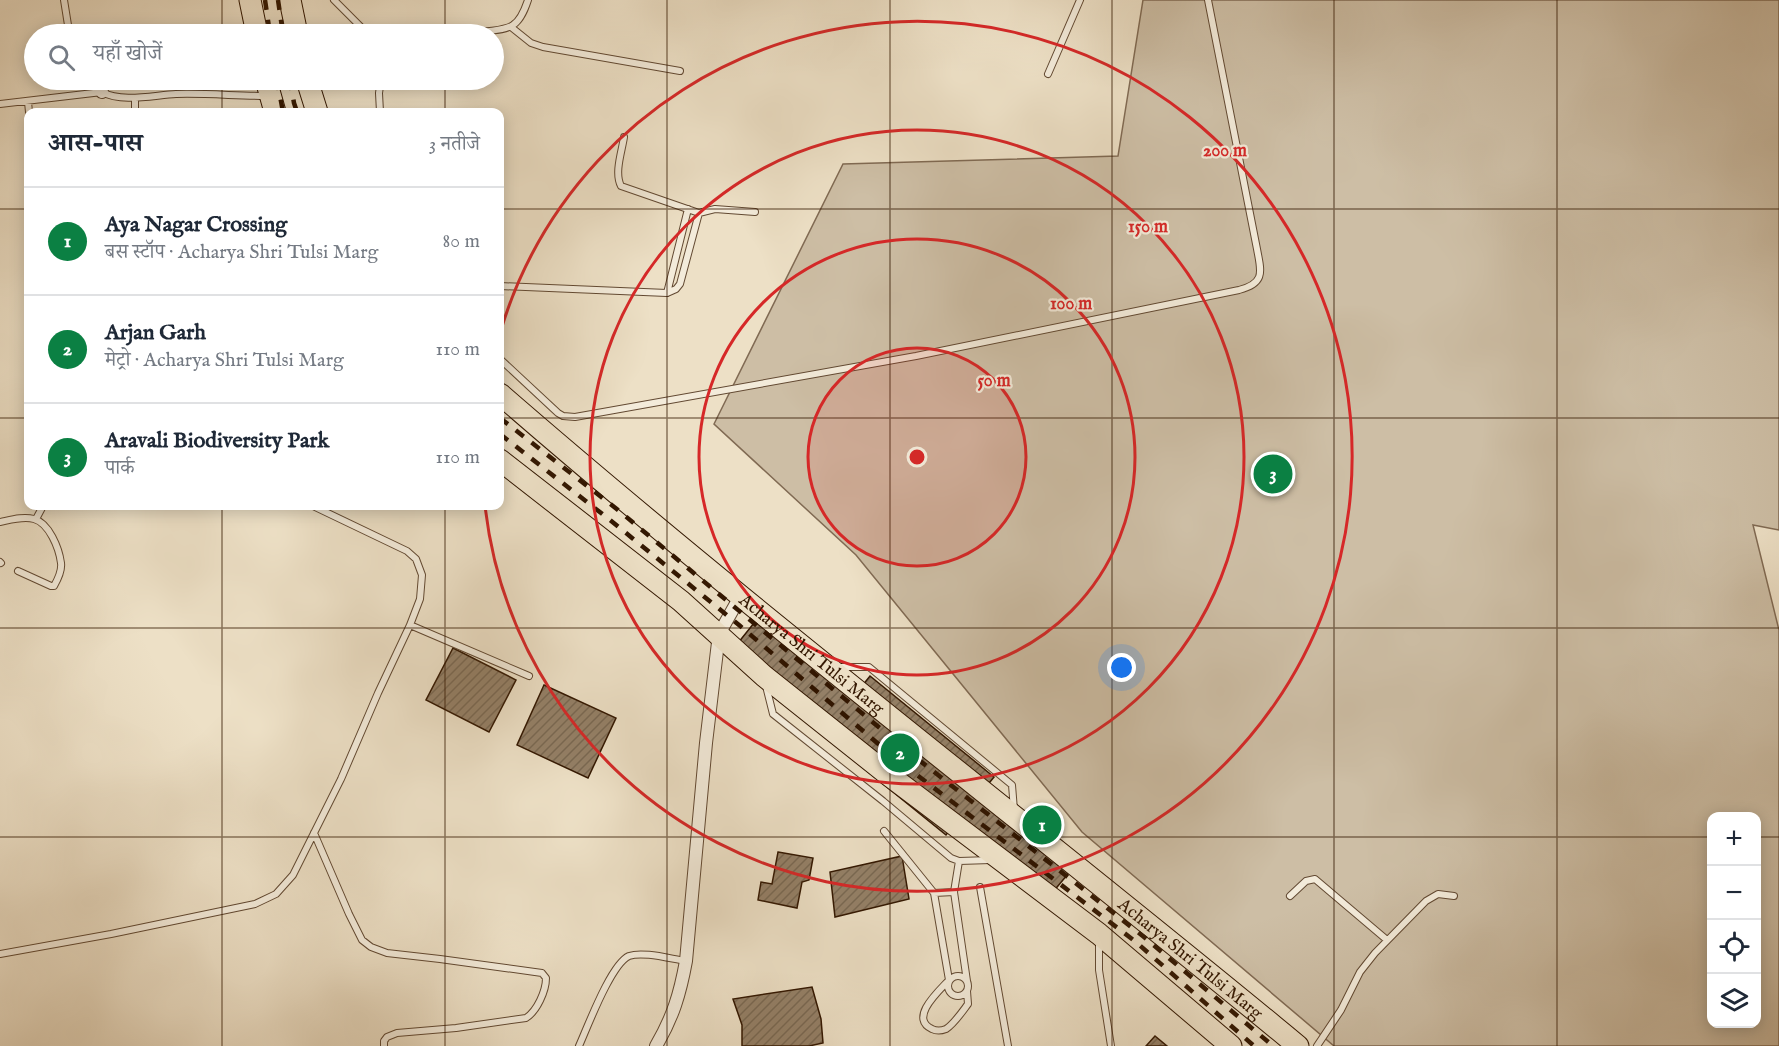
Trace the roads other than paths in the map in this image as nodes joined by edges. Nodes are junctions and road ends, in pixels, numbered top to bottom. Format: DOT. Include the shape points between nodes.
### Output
graph roads {
  1 [pos="64,0"];
  2 [pos="250,0"];
  3 [pos="290,0"];
  4 [pos="334,0"];
  5 [pos="528,0"];
  6 [pos="1080,0"];
  7 [pos="1208,0"];
  8 [pos="68,24"];
  9 [pos="255,24"];
  10 [pos="295,24"];
  11 [pos="358,24"];
  12 [pos="511,27"];
  13 [pos="504,28"];
  14 [pos="680,71"];
  15 [pos="1048,74"];
  16 [pos="311,90"];
  17 [pos="380,90"];
  18 [pos="102,92"];
  19 [pos="270,96"];
  20 [pos="135,98"];
  21 [pos="28,102"];
  22 [pos="0,104"];
  23 [pos="28,108"];
  24 [pos="135,108"];
  25 [pos="316,108"];
  26 [pos="379,108"];
  27 [pos="624,136"];
  28 [pos="688,209"];
  29 [pos="755,212"];
  30 [pos="699,213"];
  31 [pos="504,286"];
  32 [pos="667,293"];
  33 [pos="504,363"];
  34 [pos="504,397"];
  35 [pos="504,463"];
  36 [pos="41,510"];
  37 [pos="322,510"];
  38 [pos="36,519"];
  39 [pos="0,522"];
  40 [pos="18,571"];
  41 [pos="741,595"];
  42 [pos="410,625"];
  43 [pos="719,634"];
  44 [pos="529,675"];
  45 [pos="764,676"];
  46 [pos="884,831"];
  47 [pos="314,833"];
  48 [pos="1000,860"];
  49 [pos="959,861"];
  50 [pos="980,887"];
  51 [pos="954,892"];
  52 [pos="934,893"];
  53 [pos="1290,896"];
  54 [pos="1454,896"];
  55 [pos="1099,934"];
  56 [pos="1387,940"];
  57 [pos="0,954"];
  58 [pos="686,961"];
  59 [pos="949,980"];
  60 [pos="967,981"];
  61 [pos="967,991"];
  62 [pos="384,1046"];
  63 [pos="579,1046"];
  64 [pos="656,1046"];
  65 [pos="1008,1046"];
  66 [pos="1111,1046"];
  67 [pos="1231,1046"];
  68 [pos="1298,1046"];
  69 [pos="1317,1046"];
  1 -- 8 [label="lane"];
  2 -- 9 [label="highway"];
  3 -- 10 [label="highway"];
  4 -- 11 [label="lane"];
  5 -- 12 [label="lane" via="520,19"];
  6 -- 15 [label="lane"];
  7 -- 33 [label="lane" via="1261,270 1260,278 1252,286 905,358 575,417 558,413"];
  12 -- 13 [label="lane"];
  12 -- 14 [label="lane" via="543,47"];
  16 -- 25 [label="highway"];
  17 -- 26 [label="lane"];
  18 -- 20 [label="lane"];
  18 -- 21 [label="lane"];
  19 -- 20 [label="lane" via="177,94"];
  20 -- 24 [label="lane"];
  21 -- 22 [label="lane"];
  21 -- 23 [label="lane"];
  27 -- 28 [label="lane" via="618,174 621,186"];
  28 -- 30 [label="lane"];
  28 -- 32 [label="lane"];
  29 -- 30 [label="lane" via="714,208"];
  30 -- 32 [label="lane" via="680,284"];
  31 -- 32 [label="lane"];
  34 -- 41 [label="highway, Acharya Shri Tulsi Marg"];
  35 -- 43 [label="highway"];
  36 -- 38 [label="lane"];
  37 -- 42 [label="lane" via="396,544 416,559 422,581"];
  38 -- 39 [label="lane"];
  38 -- 40 [label="lane" via="56,546 61,564 59,577 51,586"];
  41 -- 43 [label="street"];
  41 -- 68 [label="highway, Acharya Shri Tulsi Marg"];
  42 -- 44 [label="lane"];
  42 -- 47 [label="lane"];
  43 -- 45 [label="highway"];
  43 -- 58 [label="street"];
  45 -- 48 [label="highway"];
  45 -- 49 [label="lane" via="773,714"];
  46 -- 52 [label="lane"];
  47 -- 57 [label="lane" via="292,875 267,900"];
  47 -- 62 [label="lane" via="349,914 362,940 371,948 484,964 542,974 546,978 534,1012 526,1018 397,1033 387,1037"];
  48 -- 49 [label="lane"];
  48 -- 55 [label="highway"];
  49 -- 51 [label="lane"];
  50 -- 65 [label="lane"];
  51 -- 52 [label="lane"];
  51 -- 60 [label="lane"];
  52 -- 59 [label="lane"];
  53 -- 56 [label="lane" via="1306,881 1315,879"];
  54 -- 56 [label="lane" via="1438,894 1426,901"];
  55 -- 66 [label="lane" via="1099,970"];
  55 -- 67 [label="highway"];
  56 -- 69 [label="lane" via="1360,972"];
  58 -- 63 [label="lane" via="638,955 623,961 607,985"];
  58 -- 64 [label="street" via="676,1006"];
  59 -- 60 [label="lane" via="958,975"];
  59 -- 61 [label="lane" via="952,995"];
  59 -- 61 [label="lane" via="924,1010 927,1026 934,1030 948,1028 968,1004"];
  60 -- 61 [label="lane"];
}
